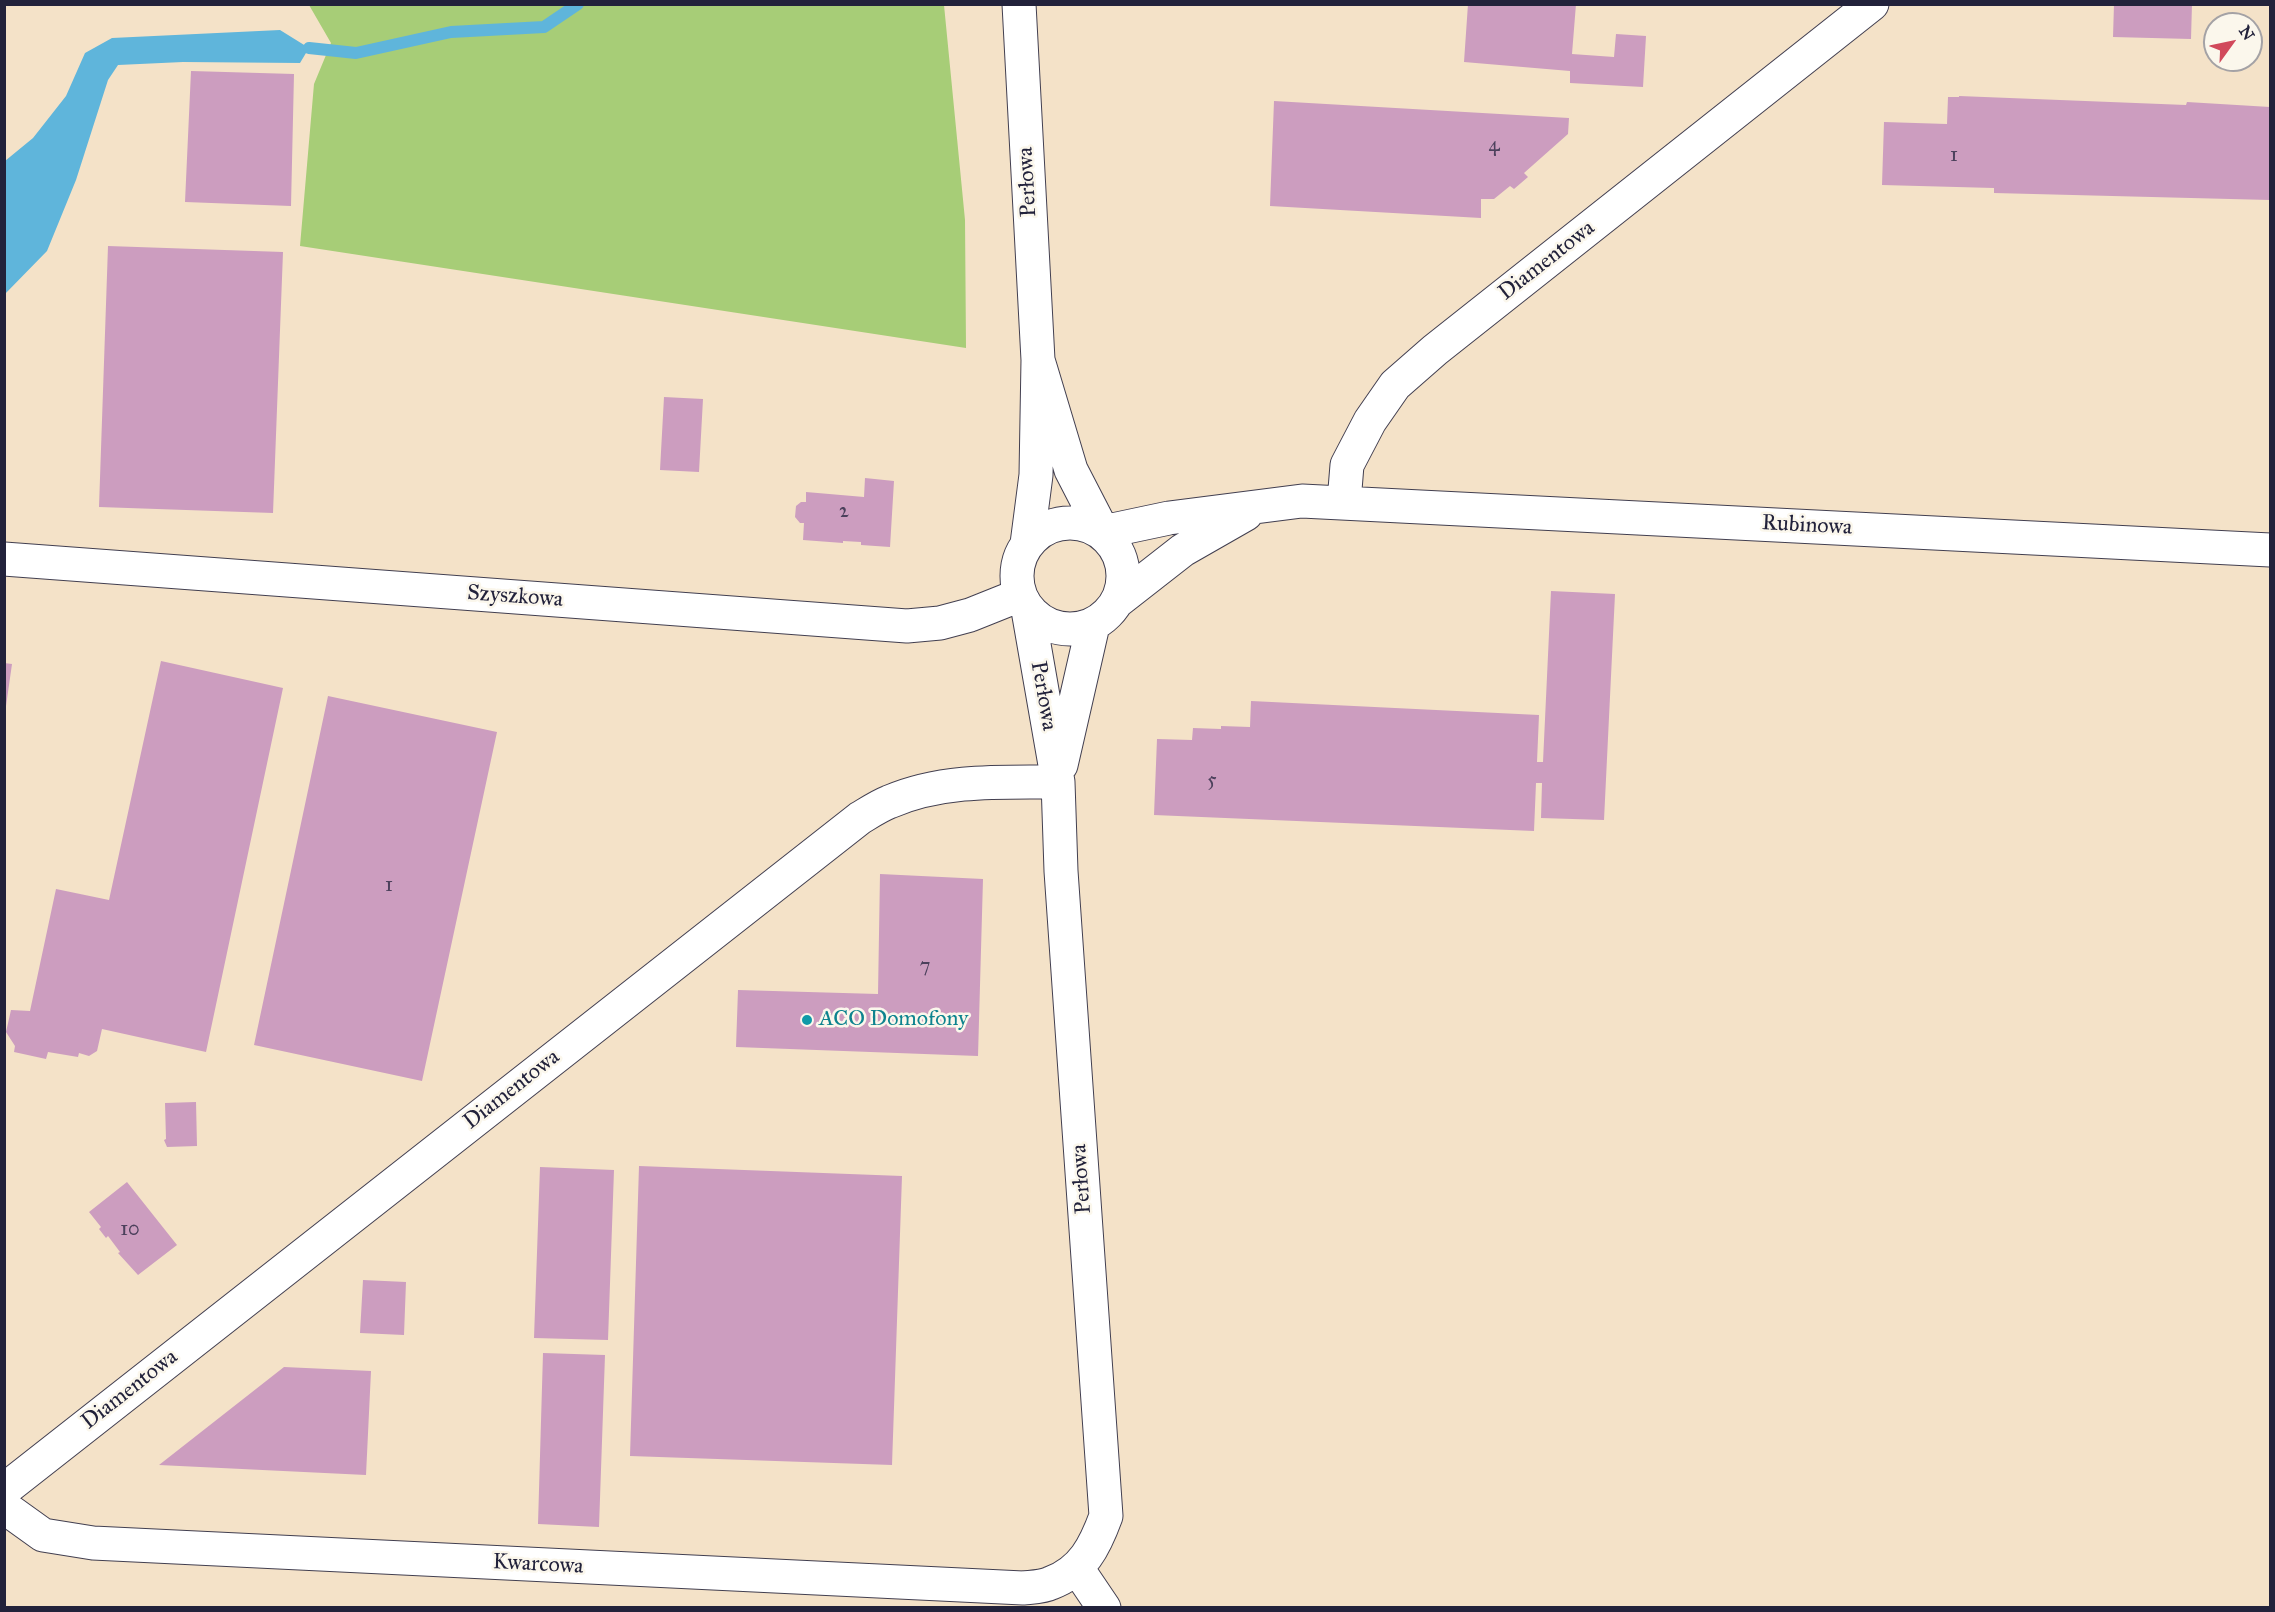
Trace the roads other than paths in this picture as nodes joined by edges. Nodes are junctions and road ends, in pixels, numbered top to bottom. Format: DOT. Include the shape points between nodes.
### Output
graph roads {
  1 [pos="1018,4"];
  2 [pos="1872,4"];
  3 [pos="1038,360"];
  4 [pos="1344,502"];
  5 [pos="1258,507"];
  6 [pos="1103,532"];
  7 [pos="1027,544"];
  8 [pos="2271,550"];
  9 [pos="4,559"];
  10 [pos="1119,600"];
  11 [pos="1024,602"];
  12 [pos="1093,625"];
  13 [pos="1058,782"];
  14 [pos="4,1490"];
  15 [pos="4,1507"];
  16 [pos="1077,1568"];
  17 [pos="1104,1608"];
  1 -- 3 [label="street, Perłowa"];
  2 -- 4 [label="street, Diamentowa" via="1435,350 1395,386 1370,420 1347,465"];
  3 -- 6 [label="street, Perłowa" via="1071,470"];
  3 -- 7 [label="street, Perłowa" via="1036,475"];
  4 -- 5 [label="street" via="1302,501"];
  4 -- 8 [label="street, Rubinowa"];
  5 -- 6 [label="street" via="1169,518"];
  5 -- 10 [label="street" via="1183,550"];
  6 -- 7 [label="street" via="1073,522 1056,524 1039,532"];
  6 -- 10 [label="street" via="1117,549 1123,565 1124,583"];
  7 -- 11 [label="street" via="1016,578"];
  9 -- 11 [label="street, Szyszkowa" via="907,626 940,623"];
  10 -- 12 [label="street" via="1108,615"];
  11 -- 12 [label="street" via="1042,622 1059,628 1076,630"];
  11 -- 13 [label="street, Perłowa"];
  12 -- 13 [label="street, Perłowa"];
  13 -- 14 [label="street, Diamentowa" via="950,785 889,802 860,818"];
  13 -- 16 [label="street, Perłowa" via="1060,871 1106,1516 1096,1543"];
  15 -- 16 [label="street, Kwarcowa" via="43,1535 93,1543 1023,1588 1051,1584"];
  16 -- 17 [label="street"];
}
